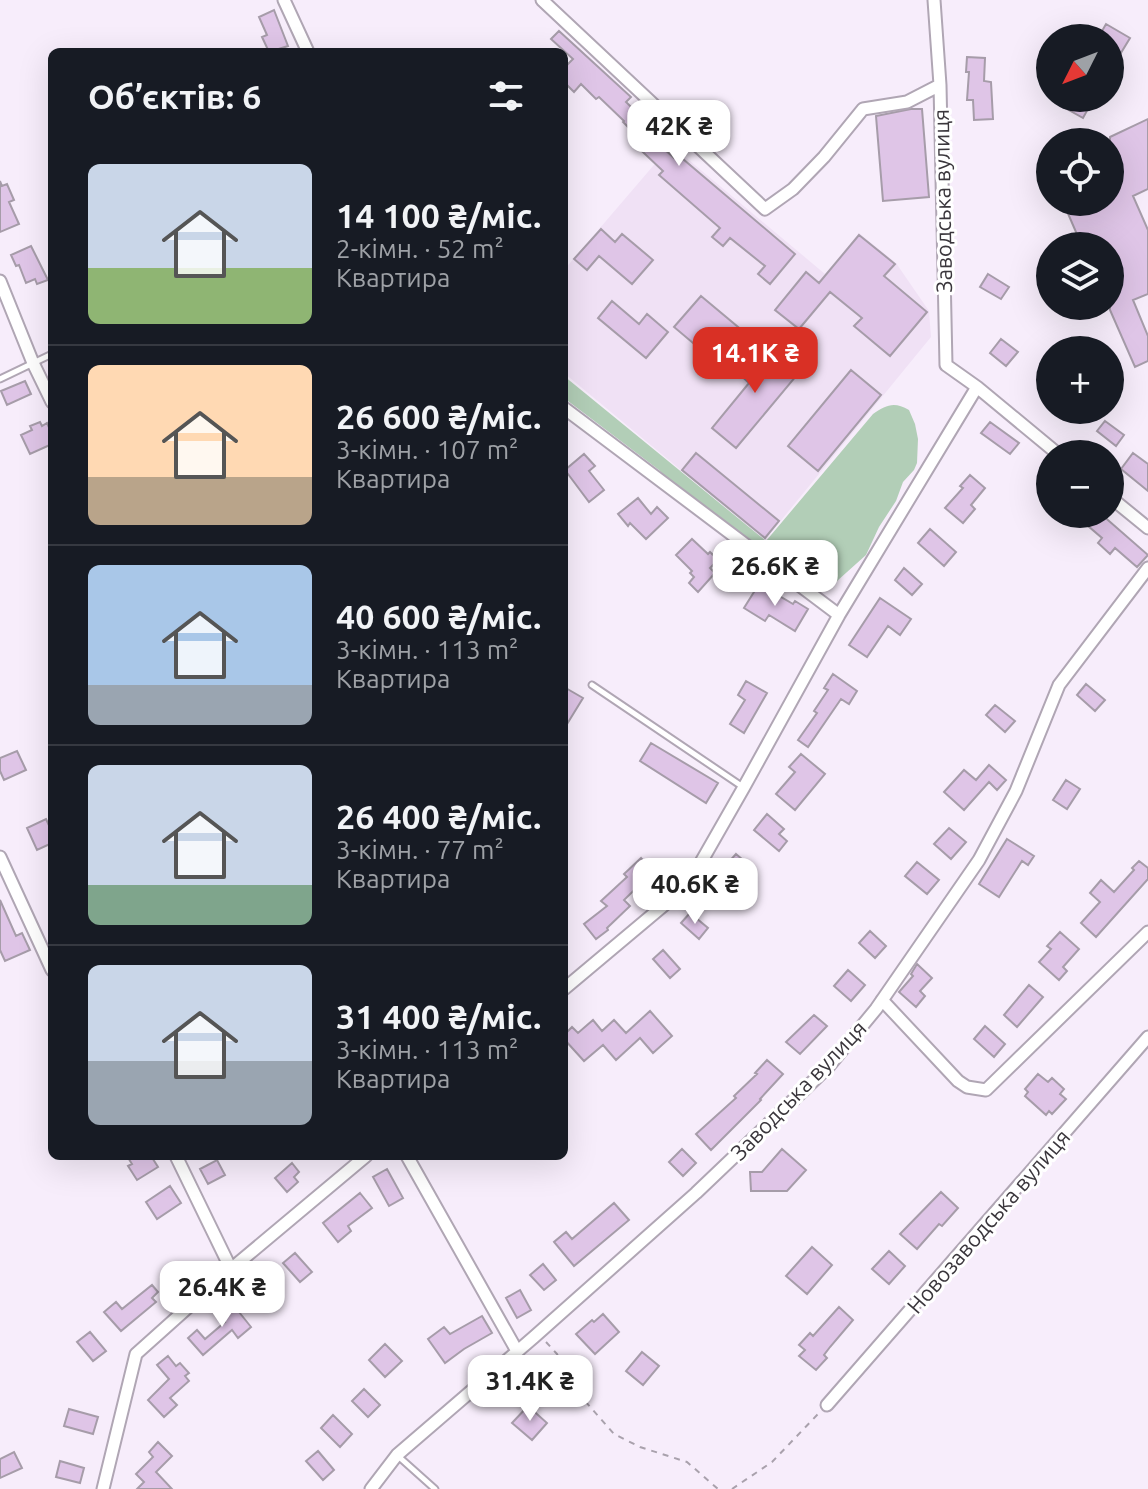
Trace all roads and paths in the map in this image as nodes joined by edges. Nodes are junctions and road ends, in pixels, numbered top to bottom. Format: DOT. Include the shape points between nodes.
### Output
graph roads {
  1 [pos="284,0"];
  2 [pos="542,0"];
  3 [pos="934,0"];
  4 [pos="306,48"];
  5 [pos="940,85"];
  6 [pos="0,281"];
  7 [pos="48,356"];
  8 [pos="33,363"];
  9 [pos="0,379"];
  10 [pos="977,387"];
  11 [pos="48,394"];
  12 [pos="568,411"];
  13 [pos="1041,440"];
  14 [pos="1124,508"];
  15 [pos="1148,528"];
  16 [pos="1148,568"];
  17 [pos="839,615"];
  18 [pos="592,685"];
  19 [pos="744,787"];
  20 [pos="0,857"];
  21 [pos="1148,932"];
  22 [pos="48,961"];
  23 [pos="568,986"];
  24 [pos="882,1000"];
  25 [pos="1148,1037"];
  26 [pos="178,1160"];
  27 [pos="361,1160"];
  28 [pos="409,1160"];
  29 [pos="231,1269"];
  30 [pos="534,1337"];
  31 [pos="517,1351"];
  32 [pos="827,1405"];
  33 [pos="397,1455"];
  34 [pos="103,1489"];
  35 [pos="371,1489"];
  36 [pos="435,1489"];
  37 [pos="718,1489"];
  38 [pos="732,1489"];
  1 -- 4 [label="street"];
  2 -- 5 [label="street" via="765,209 793,189 863,109 907,102"];
  3 -- 5 [label="street, Заводська вулиця"];
  5 -- 10 [label="street, Заводська вулиця" via="946,365"];
  6 -- 8 [label="street"];
  7 -- 8 [label="lane"];
  8 -- 9 [label="lane"];
  8 -- 11 [label="street"];
  10 -- 13 [label="street, Заводська вулиця"];
  10 -- 17 [label="street"];
  12 -- 17 [label="street"];
  14 -- 15 [label="street"];
  16 -- 24 [label="street, Заводська вулиця" via="1059,685 1016,791 979,860"];
  17 -- 19 [label="street"];
  18 -- 19 [label="lane"];
  19 -- 23 [label="street" via="688,885"];
  20 -- 22 [label="street"];
  21 -- 24 [label="street" via="986,1090 958,1081"];
  24 -- 30 [label="street, Заводська вулиця" via="829,1066"];
  25 -- 32 [label="street, Новозаводська вулиця"];
  26 -- 29 [label="street"];
  27 -- 29 [label="street"];
  28 -- 31 [label="street"];
  29 -- 34 [label="street" via="136,1354"];
  30 -- 31 [label="street, Заводська вулиця"];
  30 -- 37 [label="path" via="557,1354 585,1401 614,1434 687,1462"];
  31 -- 33 [label="street, Заводська вулиця"];
  32 -- 38 [label="path" via="772,1462"];
  33 -- 35 [label="street, Заводська вулиця"];
  33 -- 36 [label="lane"];
}
